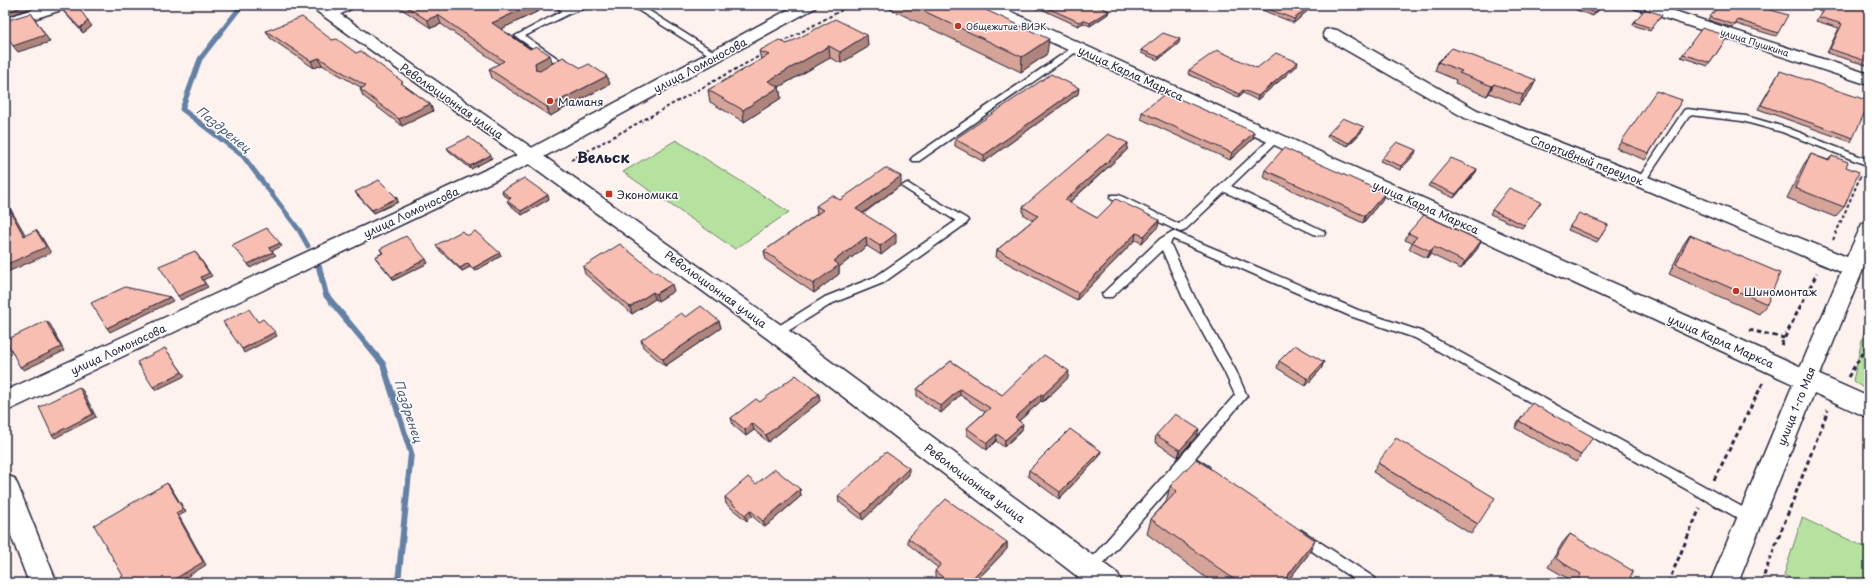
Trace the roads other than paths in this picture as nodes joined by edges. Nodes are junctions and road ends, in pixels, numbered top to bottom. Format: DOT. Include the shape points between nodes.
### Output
graph roads {
  1 [pos="62,5"];
  2 [pos="355,5"];
  3 [pos="558,5"];
  4 [pos="590,5"];
  5 [pos="634,5"];
  6 [pos="809,5"];
  7 [pos="983,5"];
  8 [pos="1640,5"];
  9 [pos="323,10"];
  10 [pos="568,11"];
  11 [pos="5,23"];
  12 [pos="1331,34"];
  13 [pos="1076,48"];
  14 [pos="717,56"];
  15 [pos="548,71"];
  16 [pos="1869,80"];
  17 [pos="1275,140"];
  18 [pos="531,156"];
  19 [pos="916,159"];
  20 [pos="1869,163"];
  21 [pos="1641,181"];
  22 [pos="907,186"];
  23 [pos="1224,187"];
  24 [pos="1115,197"];
  25 [pos="1869,229"];
  26 [pos="1320,233"];
  27 [pos="1172,235"];
  28 [pos="1852,268"];
  29 [pos="1108,294"];
  30 [pos="776,333"];
  31 [pos="1807,380"];
  32 [pos="5,402"];
  33 [pos="1869,408"];
  34 [pos="1187,460"];
  35 [pos="1213,477"];
  36 [pos="5,486"];
  37 [pos="1750,518"];
  38 [pos="1292,530"];
  39 [pos="1090,569"];
  40 [pos="43,583"];
  41 [pos="1108,583"];
  42 [pos="1370,583"];
  43 [pos="1724,583"];
  1 -- 11 [label="street"];
  2 -- 9 [label="lane"];
  3 -- 10 [label="lane"];
  4 -- 10 [label="lane"];
  5 -- 14 [label="lane"];
  6 -- 14 [label="street, улица Ломоносова"];
  7 -- 13 [label="street, улица Карла Маркса"];
  8 -- 16 [label="street, улица Пушкина"];
  9 -- 18 [label="street, Революционная улица"];
  10 -- 15 [label="lane" via="519,36 562,64"];
  12 -- 21 [label="street, Спортивный переулок" via="1470,114"];
  13 -- 17 [label="street, улица Карла Маркса"];
  13 -- 19 [label="lane"];
  14 -- 18 [label="street, улица Ломоносова"];
  17 -- 23 [label="lane"];
  17 -- 31 [label="street, улица Карла Маркса"];
  18 -- 30 [label="street, Революционная улица"];
  18 -- 32 [label="street, улица Ломоносова"];
  20 -- 21 [label="lane" via="1785,130 1743,118 1687,112"];
  21 -- 28 [label="street, Спортивный переулок"];
  22 -- 30 [label="lane" via="963,221 879,280 829,300"];
  23 -- 26 [label="lane"];
  23 -- 27 [label="lane"];
  24 -- 27 [label="lane"];
  25 -- 28 [label="street, улица 1-го Мая"];
  27 -- 29 [label="lane"];
  27 -- 34 [label="lane" via="1189,298 1230,371 1241,396"];
  27 -- 37 [label="lane" via="1354,313 1419,335"];
  28 -- 31 [label="street, улица 1-го Мая"];
  30 -- 39 [label="street, Революционная улица"];
  31 -- 33 [label="street, улица Карла Маркса"];
  31 -- 37 [label="street, улица 1-го Мая"];
  34 -- 35 [label="lane"];
  34 -- 39 [label="lane"];
  36 -- 40 [label="street"];
  37 -- 43 [label="street, улица 1-го Мая"];
  38 -- 42 [label="lane"];
  39 -- 41 [label="street, Революционная улица"];
}
